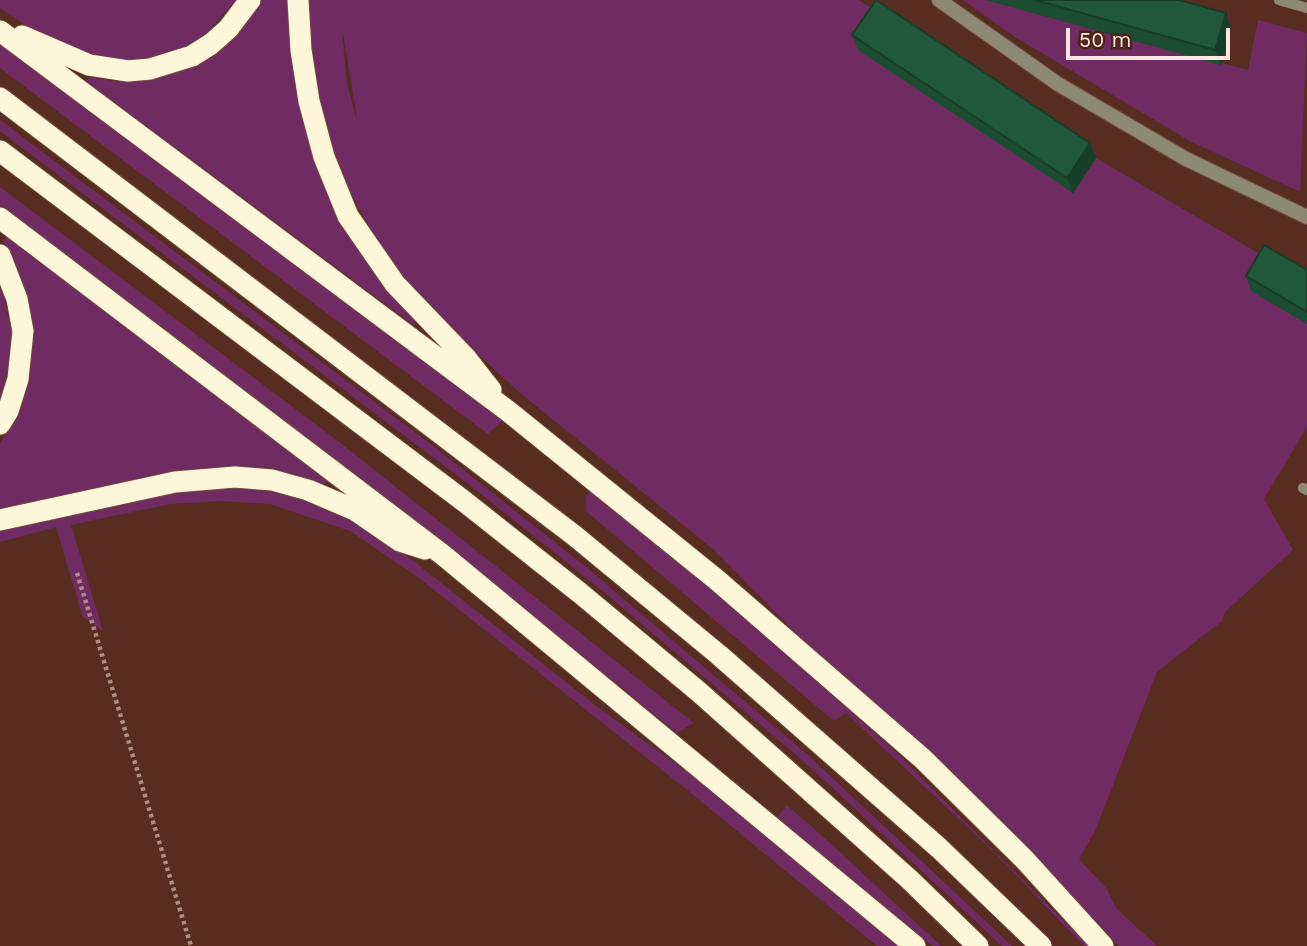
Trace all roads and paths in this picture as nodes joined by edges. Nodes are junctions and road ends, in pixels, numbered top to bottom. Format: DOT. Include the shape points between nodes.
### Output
graph roads {
  1 [pos="250,0"];
  2 [pos="298,0"];
  3 [pos="939,0"];
  4 [pos="1279,0"];
  5 [pos="1307,8"];
  6 [pos="0,22"];
  7 [pos="0,31"];
  8 [pos="0,98"];
  9 [pos="0,151"];
  10 [pos="1307,217"];
  11 [pos="0,218"];
  12 [pos="0,255"];
  13 [pos="508,411"];
  14 [pos="0,424"];
  15 [pos="0,520"];
  16 [pos="443,555"];
  17 [pos="77,573"];
  18 [pos="191,946"];
  19 [pos="915,946"];
  20 [pos="978,946"];
  21 [pos="1041,946"];
  22 [pos="1103,946"];
  1 -- 6 [label="highway" via="211,44 181,61 128,71 89,65"];
  2 -- 13 [label="highway" via="309,101 324,157 348,216 395,284 466,358"];
  3 -- 10 [label="street" via="1058,84 1186,159"];
  4 -- 5 [label="lane"];
  7 -- 13 [label="highway"];
  8 -- 21 [label="highway" via="585,544 928,838"];
  9 -- 20 [label="highway" via="580,593 709,701"];
  11 -- 16 [label="highway"];
  12 -- 14 [label="highway" via="18,299 23,331 18,379"];
  13 -- 22 [label="highway" via="718,580 923,759"];
  15 -- 16 [label="highway" via="176,482 235,477 272,480 308,490 355,510 400,541"];
  16 -- 19 [label="highway"];
  17 -- 18 [label="path"];
}
